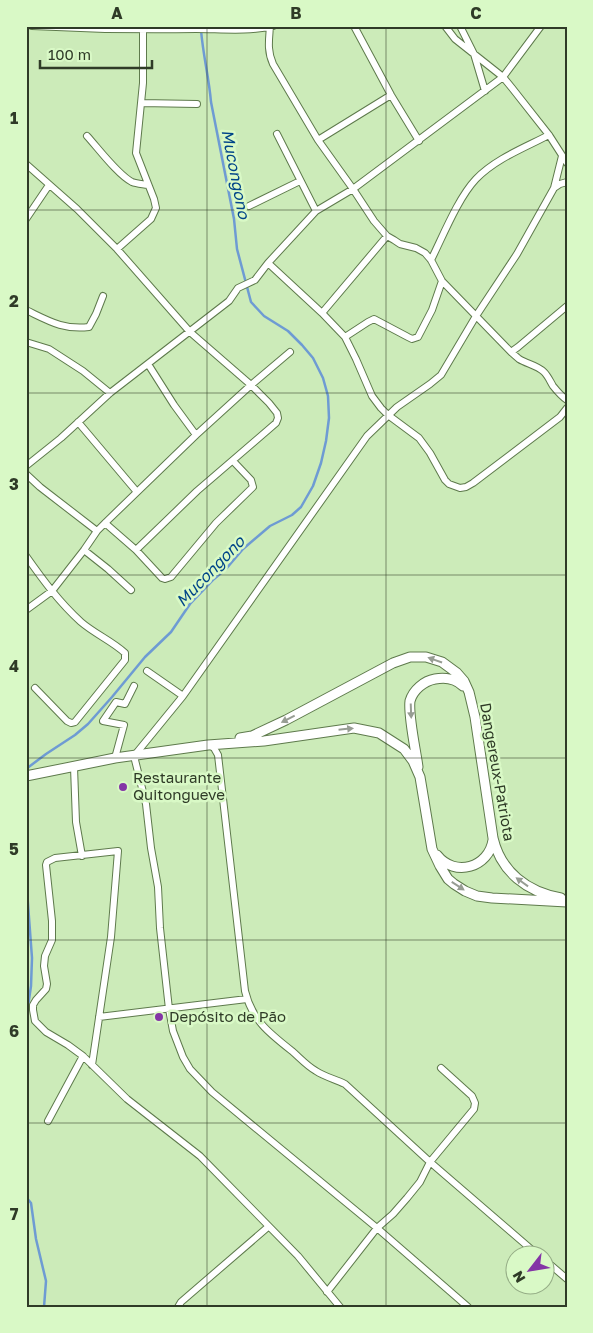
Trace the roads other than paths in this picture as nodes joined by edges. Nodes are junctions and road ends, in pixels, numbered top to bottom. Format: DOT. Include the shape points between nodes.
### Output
graph roads {
  1 [pos="32,26"];
  2 [pos="271,26"];
  3 [pos="354,26"];
  4 [pos="445,26"];
  5 [pos="460,26"];
  6 [pos="541,26"];
  7 [pos="75,28"];
  8 [pos="143,28"];
  9 [pos="474,54"];
  10 [pos="503,77"];
  11 [pos="485,91"];
  12 [pos="391,95"];
  13 [pos="141,103"];
  14 [pos="197,104"];
  15 [pos="277,134"];
  16 [pos="548,135"];
  17 [pos="87,136"];
  18 [pos="318,140"];
  19 [pos="419,141"];
  20 [pos="562,156"];
  21 [pos="567,163"];
  22 [pos="26,164"];
  23 [pos="300,181"];
  24 [pos="567,182"];
  25 [pos="49,185"];
  26 [pos="148,185"];
  27 [pos="554,188"];
  28 [pos="353,190"];
  29 [pos="249,206"];
  30 [pos="316,211"];
  31 [pos="26,219"];
  32 [pos="387,236"];
  33 [pos="118,249"];
  34 [pos="431,260"];
  35 [pos="268,263"];
  36 [pos="442,281"];
  37 [pos="103,296"];
  38 [pos="567,306"];
  39 [pos="26,310"];
  40 [pos="322,313"];
  41 [pos="476,316"];
  42 [pos="190,332"];
  43 [pos="345,337"];
  44 [pos="26,342"];
  45 [pos="290,352"];
  46 [pos="511,352"];
  47 [pos="148,364"];
  48 [pos="251,385"];
  49 [pos="110,393"];
  50 [pos="567,400"];
  51 [pos="567,408"];
  52 [pos="388,415"];
  53 [pos="78,422"];
  54 [pos="196,435"];
  55 [pos="232,461"];
  56 [pos="26,466"];
  57 [pos="26,474"];
  58 [pos="137,492"];
  59 [pos="105,523"];
  60 [pos="97,530"];
  61 [pos="84,550"];
  62 [pos="136,550"];
  63 [pos="26,556"];
  64 [pos="131,590"];
  65 [pos="52,591"];
  66 [pos="26,610"];
  67 [pos="147,671"];
  68 [pos="134,686"];
  69 [pos="36,688"];
  70 [pos="469,692"];
  71 [pos="183,696"];
  72 [pos="211,746"];
  73 [pos="134,756"];
  74 [pos="116,758"];
  75 [pos="74,767"];
  76 [pos="26,776"];
  77 [pos="420,777"];
  78 [pos="493,838"];
  79 [pos="432,849"];
  80 [pos="82,856"];
  81 [pos="567,900"];
  82 [pos="247,1000"];
  83 [pos="169,1009"];
  84 [pos="99,1017"];
  85 [pos="83,1056"];
  86 [pos="92,1065"];
  87 [pos="441,1068"];
  88 [pos="48,1121"];
  89 [pos="430,1162"];
  90 [pos="268,1227"];
  91 [pos="377,1228"];
  92 [pos="527,1246"];
  93 [pos="556,1270"];
  94 [pos="567,1279"];
  95 [pos="327,1292"];
  96 [pos="178,1307"];
  97 [pos="340,1307"];
  98 [pos="468,1307"];
  1 -- 7 [label="street"];
  2 -- 8 [label="street" via="243,29"];
  2 -- 18 [label="street" via="269,55"];
  3 -- 12 [label="street"];
  4 -- 9 [label="street"];
  5 -- 9 [label="street"];
  6 -- 10 [label="street"];
  7 -- 8 [label="street"];
  8 -- 13 [label="street"];
  9 -- 10 [label="street"];
  9 -- 11 [label="street"];
  10 -- 11 [label="street"];
  10 -- 16 [label="street"];
  11 -- 19 [label="street"];
  12 -- 18 [label="street"];
  12 -- 19 [label="street"];
  13 -- 14 [label="street"];
  13 -- 26 [label="street" via="136,153"];
  15 -- 23 [label="street"];
  16 -- 20 [label="street"];
  16 -- 34 [label="street" via="502,160 475,180"];
  17 -- 26 [label="street" via="126,177"];
  18 -- 28 [label="street"];
  19 -- 28 [label="street"];
  20 -- 21 [label="street"];
  20 -- 27 [label="street"];
  22 -- 25 [label="street"];
  23 -- 29 [label="street"];
  23 -- 30 [label="street"];
  24 -- 27 [label="street"];
  25 -- 31 [label="street"];
  25 -- 33 [label="street"];
  26 -- 33 [label="street" via="156,208 154,213"];
  27 -- 41 [label="street" via="517,254"];
  28 -- 30 [label="street"];
  28 -- 32 [label="street"];
  30 -- 35 [label="street"];
  32 -- 34 [label="street" via="416,248"];
  32 -- 40 [label="street"];
  33 -- 42 [label="street"];
  34 -- 36 [label="street"];
  35 -- 40 [label="street"];
  35 -- 42 [label="street" via="255,280 238,288 229,300"];
  36 -- 41 [label="street"];
  36 -- 43 [label="street" via="418,337 408,337 374,319"];
  37 -- 39 [label="street" via="89,327 56,325"];
  38 -- 46 [label="street"];
  40 -- 43 [label="street"];
  41 -- 46 [label="street"];
  41 -- 52 [label="street" via="441,375"];
  42 -- 47 [label="street"];
  42 -- 48 [label="street"];
  43 -- 52 [label="street" via="372,396"];
  44 -- 49 [label="street" via="49,349"];
  45 -- 48 [label="street"];
  46 -- 50 [label="street" via="542,370"];
  47 -- 49 [label="street"];
  47 -- 54 [label="street"];
  48 -- 54 [label="street"];
  48 -- 55 [label="street" via="269,403 278,418"];
  49 -- 53 [label="street"];
  51 -- 52 [label="street" via="560,417 473,483 460,488 445,480 419,438"];
  52 -- 71 [label="street" via="368,436"];
  53 -- 56 [label="street"];
  53 -- 58 [label="street"];
  54 -- 58 [label="street"];
  55 -- 62 [label="street"];
  55 -- 62 [label="street" via="251,480 253,487 216,523 170,577 162,578"];
  57 -- 60 [label="street"];
  58 -- 59 [label="street"];
  59 -- 60 [label="street"];
  59 -- 62 [label="street"];
  60 -- 61 [label="street"];
  61 -- 64 [label="street"];
  61 -- 65 [label="street"];
  63 -- 65 [label="street"];
  65 -- 66 [label="street"];
  65 -- 69 [label="street" via="82,623 126,653 125,660 75,722 67,721"];
  67 -- 71 [label="street"];
  68 -- 74 [label="street" via="124,704 116,702 103,721 124,725"];
  70 -- 72 [label="street, Dangereux-Patriota, one-way" via="456,673 442,662 426,657 410,658 393,662 252,736"];
  70 -- 77 [label="street, one-way" via="452,679 442,678 432,679 415,691 410,701"];
  70 -- 78 [label="street, Dangereux-Patriota"];
  71 -- 73 [label="street"];
  72 -- 73 [label="street"];
  72 -- 77 [label="street, one-way" via="354,728 379,733 404,749"];
  72 -- 82 [label="street" via="218,755"];
  73 -- 74 [label="street"];
  73 -- 83 [label="street" via="146,804 158,887"];
  74 -- 75 [label="street"];
  75 -- 76 [label="street"];
  75 -- 80 [label="street" via="76,822"];
  77 -- 79 [label="street"];
  78 -- 79 [label="street" via="488,854 462,868 442,862"];
  81 -- 78 [label="street, Dangereux-Patriota, one-way" via="527,886 512,874 500,857"];
  79 -- 81 [label="street, one-way" via="448,879 477,896 506,900"];
  80 -- 84 [label="street" via="118,851 111,937"];
  80 -- 85 [label="street" via="55,858 46,865 52,940 45,956 46,989 36,1000 33,1010 35,1021 46,1032"];
  82 -- 83 [label="street"];
  82 -- 89 [label="street" via="272,1035 316,1071 345,1084"];
  83 -- 84 [label="street"];
  83 -- 91 [label="street" via="182,1057 197,1078"];
  84 -- 86 [label="street"];
  85 -- 86 [label="street"];
  85 -- 88 [label="street"];
  86 -- 90 [label="street" via="127,1099 200,1156"];
  87 -- 89 [label="street" via="472,1096 475,1103 474,1109"];
  89 -- 91 [label="street" via="408,1198"];
  89 -- 92 [label="street"];
  90 -- 95 [label="street" via="298,1256"];
  90 -- 96 [label="street"];
  91 -- 95 [label="street"];
  91 -- 98 [label="street"];
  93 -- 94 [label="street"];
  95 -- 97 [label="street"];
}
